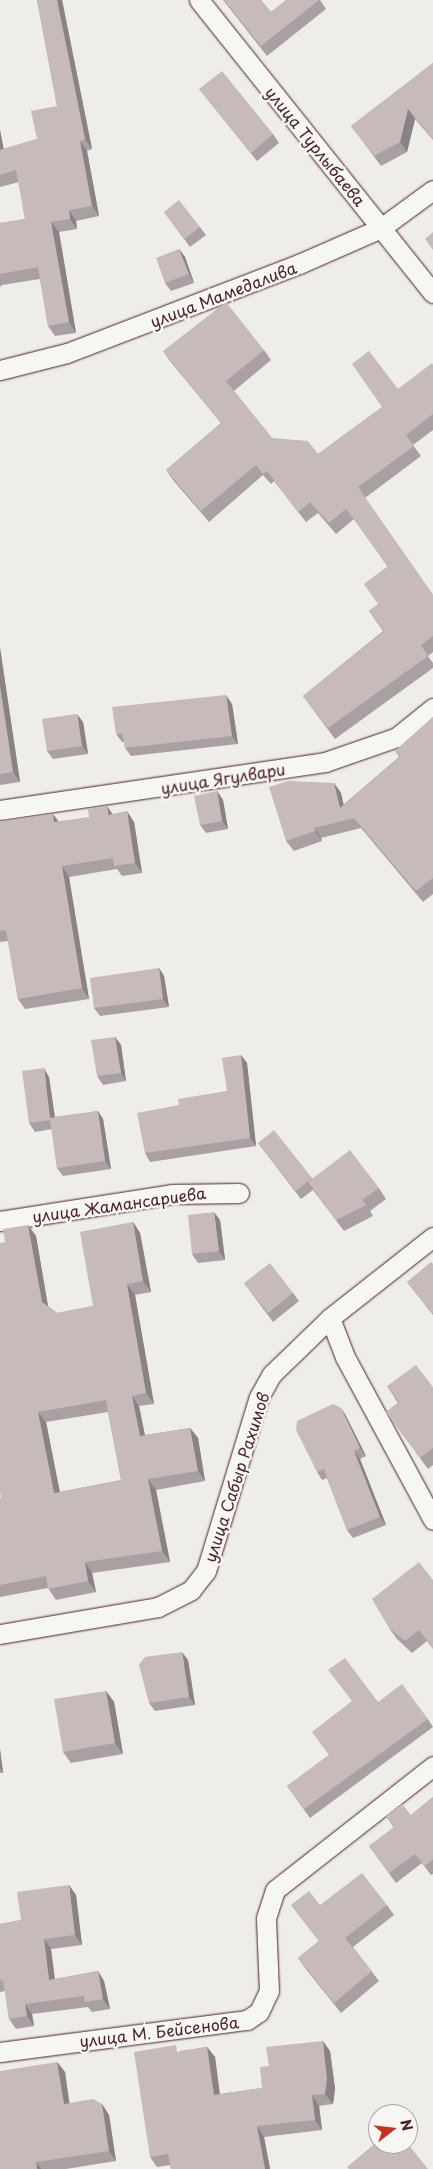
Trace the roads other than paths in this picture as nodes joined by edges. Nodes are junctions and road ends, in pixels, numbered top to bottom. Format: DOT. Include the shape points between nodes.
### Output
graph roads {
  1 [pos="199,0"];
  2 [pos="433,190"];
  3 [pos="381,228"];
  4 [pos="433,293"];
  5 [pos="0,370"];
  6 [pos="433,708"];
  7 [pos="0,810"];
  8 [pos="239,1193"];
  9 [pos="0,1220"];
  10 [pos="433,1237"];
  11 [pos="330,1318"];
  12 [pos="433,1520"];
  13 [pos="0,1634"];
  14 [pos="433,1766"];
  15 [pos="0,2052"];
  1 -- 3 [label="street, улица Турлыбаева"];
  2 -- 3 [label="street, улица Мамедалива"];
  3 -- 4 [label="street, улица Турлыбаева"];
  3 -- 5 [label="street, улица Мамедалива" via="199,306 67,353"];
  6 -- 7 [label="street, улица Ягулвари" via="397,737 325,762"];
  8 -- 9 [label="street, улица Жамансариева" via="172,1194"];
  10 -- 11 [label="street, улица Сабыр Рахимов"];
  11 -- 12 [label="street" via="345,1356"];
  11 -- 13 [label="street, улица Сабыр Рахимов" via="289,1353 259,1397 206,1571 191,1590 158,1607"];
  14 -- 15 [label="street, улица М. Бейсенова" via="276,1890 266,1918 269,1991 259,2012 247,2020"];
}
